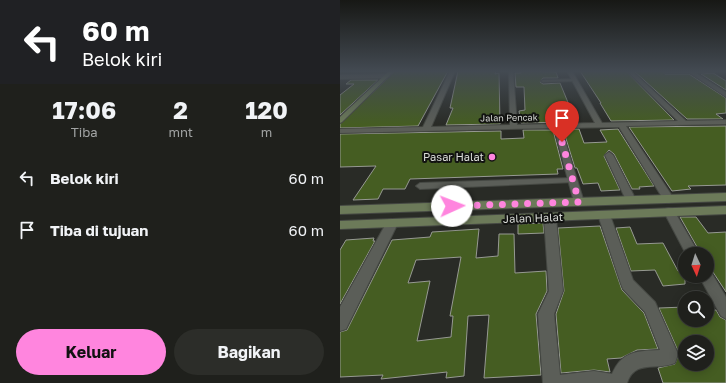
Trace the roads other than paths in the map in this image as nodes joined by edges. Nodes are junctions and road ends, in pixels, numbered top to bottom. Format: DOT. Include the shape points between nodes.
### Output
graph roads {
  1 [pos="374,89"];
  2 [pos="445,89"];
  3 [pos="512,89"];
  4 [pos="579,89"];
  5 [pos="648,89"];
  6 [pos="717,89"];
  7 [pos="726,95"];
  8 [pos="340,121"];
  9 [pos="726,122"];
  10 [pos="684,123"];
  11 [pos="621,124"];
  12 [pos="600,125"];
  13 [pos="558,126"];
  14 [pos="514,127"];
  15 [pos="426,129"];
  16 [pos="340,131"];
  17 [pos="609,155"];
  18 [pos="572,180"];
  19 [pos="420,186"];
  20 [pos="726,197"];
  21 [pos="669,199"];
  22 [pos="631,200"];
  23 [pos="579,202"];
  24 [pos="340,210"];
  25 [pos="726,210"];
  26 [pos="669,212"];
  27 [pos="604,215"];
  28 [pos="550,218"];
  29 [pos="392,223"];
  30 [pos="340,225"];
  31 [pos="689,247"];
  32 [pos="710,283"];
  33 [pos="726,311"];
  34 [pos="340,323"];
  35 [pos="552,383"];
  36 [pos="563,383"];
  37 [pos="612,383"];
  38 [pos="618,383"];
  1 -- 8 [label="main road"];
  2 -- 15 [label="street"];
  3 -- 14 [label="street"];
  4 -- 12 [label="street"];
  5 -- 10 [label="street"];
  6 -- 7 [label="street"];
  9 -- 10 [label="street, Jalan Pencak"];
  10 -- 11 [label="street, Jalan Pencak"];
  11 -- 12 [label="street, Jalan Pencak"];
  11 -- 21 [label="street"];
  12 -- 13 [label="street, Jalan Pencak"];
  13 -- 14 [label="street, Jalan Pencak"];
  13 -- 18 [label="street"];
  14 -- 15 [label="street, Jalan Pencak"];
  15 -- 16 [label="street, Jalan Pencak"];
  17 -- 22 [label="street"];
  18 -- 19 [label="lane"];
  18 -- 23 [label="street"];
  20 -- 21 [label="main road, Jalan Halat"];
  21 -- 22 [label="main road, Jalan Halat"];
  22 -- 23 [label="main road, Jalan Halat"];
  23 -- 24 [label="main road, Jalan Halat"];
  25 -- 26 [label="main road, Jalan Halat"];
  26 -- 27 [label="main road, Jalan Halat"];
  26 -- 31 [label="street"];
  27 -- 28 [label="main road, Jalan Halat"];
  27 -- 38 [label="street" via="628,284 650,307 670,354 666,358 631,361 622,369"];
  28 -- 29 [label="main road, Jalan Halat"];
  28 -- 35 [label="street" via="556,291 546,314"];
  29 -- 30 [label="main road, Jalan Halat"];
  29 -- 34 [label="street"];
  32 -- 33 [label="street"];
  36 -- 37 [label="street" via="594,380"];
}
